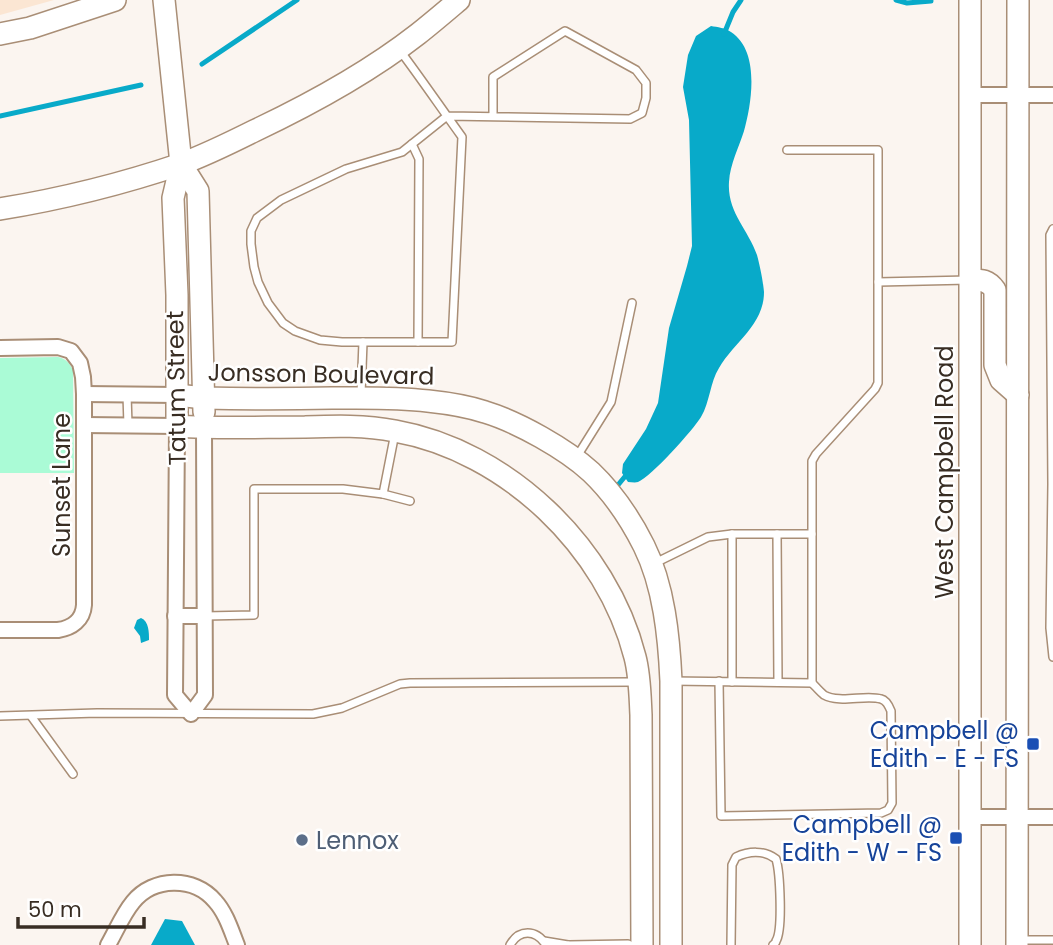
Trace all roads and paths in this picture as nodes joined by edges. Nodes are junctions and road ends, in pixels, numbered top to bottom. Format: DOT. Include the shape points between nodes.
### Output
graph roads {
  1 [pos="115,0"];
  2 [pos="164,0"];
  3 [pos="459,0"];
  4 [pos="970,0"];
  5 [pos="1018,0"];
  6 [pos="0,34"];
  7 [pos="398,48"];
  8 [pos="970,95"];
  9 [pos="1018,95"];
  10 [pos="1053,95"];
  11 [pos="447,116"];
  12 [pos="492,116"];
  13 [pos="412,144"];
  14 [pos="787,150"];
  15 [pos="181,164"];
  16 [pos="0,209"];
  17 [pos="1053,229"];
  18 [pos="970,280"];
  19 [pos="878,282"];
  20 [pos="632,303"];
  21 [pos="363,342"];
  22 [pos="418,342"];
  23 [pos="0,348"];
  24 [pos="83,394"];
  25 [pos="127,394"];
  26 [pos="1018,395"];
  27 [pos="177,396"];
  28 [pos="204,398"];
  29 [pos="361,398"];
  30 [pos="83,425"];
  31 [pos="128,425"];
  32 [pos="177,426"];
  33 [pos="204,428"];
  34 [pos="395,431"];
  35 [pos="1052,458"];
  36 [pos="576,459"];
  37 [pos="383,494"];
  38 [pos="410,501"];
  39 [pos="732,534"];
  40 [pos="777,534"];
  41 [pos="812,534"];
  42 [pos="651,564"];
  43 [pos="175,616"];
  44 [pos="205,616"];
  45 [pos="0,630"];
  46 [pos="1053,657"];
  47 [pos="671,681"];
  48 [pos="719,681"];
  49 [pos="640,682"];
  50 [pos="732,682"];
  51 [pos="778,682"];
  52 [pos="812,683"];
  53 [pos="191,714"];
  54 [pos="0,716"];
  55 [pos="31,716"];
  56 [pos="73,774"];
  57 [pos="970,817"];
  58 [pos="1017,817"];
  59 [pos="1053,817"];
  60 [pos="1053,940"];
  61 [pos="545,943"];
  62 [pos="1017,943"];
  63 [pos="108,945"];
  64 [pos="237,945"];
  65 [pos="510,945"];
  66 [pos="568,945"];
  67 [pos="630,945"];
  68 [pos="642,945"];
  69 [pos="671,945"];
  70 [pos="731,945"];
  71 [pos="773,945"];
  72 [pos="970,945"];
  1 -- 6 [label="main road"];
  2 -- 15 [label="main road, Tatum Street"];
  3 -- 7 [label="main road"];
  4 -- 8 [label="main road, West Campbell Road"];
  5 -- 9 [label="main road"];
  7 -- 11 [label="lane"];
  7 -- 15 [label="main road" via="302,108"];
  8 -- 9 [label="street"];
  8 -- 18 [label="main road, West Campbell Road"];
  9 -- 10 [label="street"];
  9 -- 26 [label="main road"];
  11 -- 12 [label="lane"];
  11 -- 13 [label="lane"];
  11 -- 22 [label="lane" via="462,137 452,342"];
  12 -- 12 [label="lane" via="629,118 642,113 646,83 636,70 565,31 492,78"];
  13 -- 21 [label="lane" via="281,200 257,218 251,231 258,282 283,323 320,340"];
  13 -- 22 [label="lane" via="419,159"];
  14 -- 19 [label="lane" via="878,150"];
  15 -- 16 [label="main road" via="81,193"];
  15 -- 27 [label="main road, Tatum Street" via="173,198"];
  15 -- 28 [label="main road, Tatum Street" via="198,191"];
  17 -- 35 [label="lane"];
  18 -- 19 [label="lane"];
  18 -- 26 [label="main road" via="983,280 995,290 995,365 1001,380"];
  18 -- 57 [label="main road, West Campbell Road"];
  19 -- 41 [label="lane" via="878,383 812,461"];
  20 -- 36 [label="lane" via="611,402"];
  21 -- 22 [label="lane"];
  21 -- 29 [label="lane"];
  23 -- 24 [label="street, Sunset Lane" via="68,349 80,363"];
  24 -- 25 [label="street, Jonsson Boulevard"];
  24 -- 30 [label="street, Sunset Lane"];
  25 -- 27 [label="street, Jonsson Boulevard"];
  25 -- 31 [label="lane"];
  26 -- 58 [label="main road"];
  27 -- 28 [label="main road, Jonsson Boulevard"];
  27 -- 32 [label="main road, Tatum Street"];
  28 -- 29 [label="main road, Jonsson Boulevard"];
  28 -- 33 [label="main road, Tatum Street"];
  29 -- 36 [label="main road, Jonsson Boulevard" via="425,401 485,411"];
  30 -- 31 [label="street"];
  30 -- 45 [label="street, Sunset Lane" via="83,613 67,629"];
  31 -- 32 [label="street"];
  32 -- 33 [label="main road"];
  32 -- 43 [label="street, Tatum Street"];
  33 -- 34 [label="main road" via="349,426"];
  33 -- 44 [label="street, Tatum Street"];
  34 -- 37 [label="lane"];
  34 -- 49 [label="main road" via="457,451 523,489 547,509 603,580 623,622"];
  35 -- 46 [label="lane"];
  36 -- 42 [label="main road, Jonsson Boulevard" via="593,473 627,517"];
  37 -- 38 [label="lane"];
  37 -- 44 [label="lane" via="254,489 254,615"];
  39 -- 40 [label="lane"];
  39 -- 42 [label="lane" via="708,537"];
  39 -- 50 [label="lane"];
  40 -- 41 [label="lane"];
  40 -- 51 [label="lane"];
  41 -- 52 [label="lane"];
  42 -- 47 [label="main road, Jonsson Boulevard" via="670,642"];
  43 -- 44 [label="street"];
  43 -- 53 [label="street, Tatum Street" via="175,695"];
  44 -- 53 [label="street, Tatum Street" via="205,695"];
  47 -- 48 [label="lane"];
  47 -- 49 [label="main road"];
  47 -- 69 [label="main road, Jonsson Boulevard"];
  48 -- 50 [label="lane"];
  48 -- 52 [label="lane" via="720,816 888,810 892,803 891,711 887,703 880,698 829,697"];
  49 -- 53 [label="lane" via="410,683 313,714"];
  49 -- 68 [label="main road"];
  50 -- 51 [label="lane"];
  51 -- 52 [label="lane"];
  53 -- 55 [label="lane"];
  54 -- 55 [label="lane"];
  55 -- 56 [label="lane"];
  57 -- 58 [label="street"];
  57 -- 72 [label="main road, West Campbell Road"];
  58 -- 59 [label="street"];
  58 -- 62 [label="main road"];
  60 -- 62 [label="lane"];
  61 -- 65 [label="lane" via="526,933"];
  61 -- 66 [label="lane"];
  63 -- 64 [label="street" via="132,902 149,888 169,882 201,889 214,900"];
  66 -- 67 [label="lane"];
  70 -- 71 [label="lane" via="732,866 736,857 745,853 768,853 779,869 779,931"];
}
